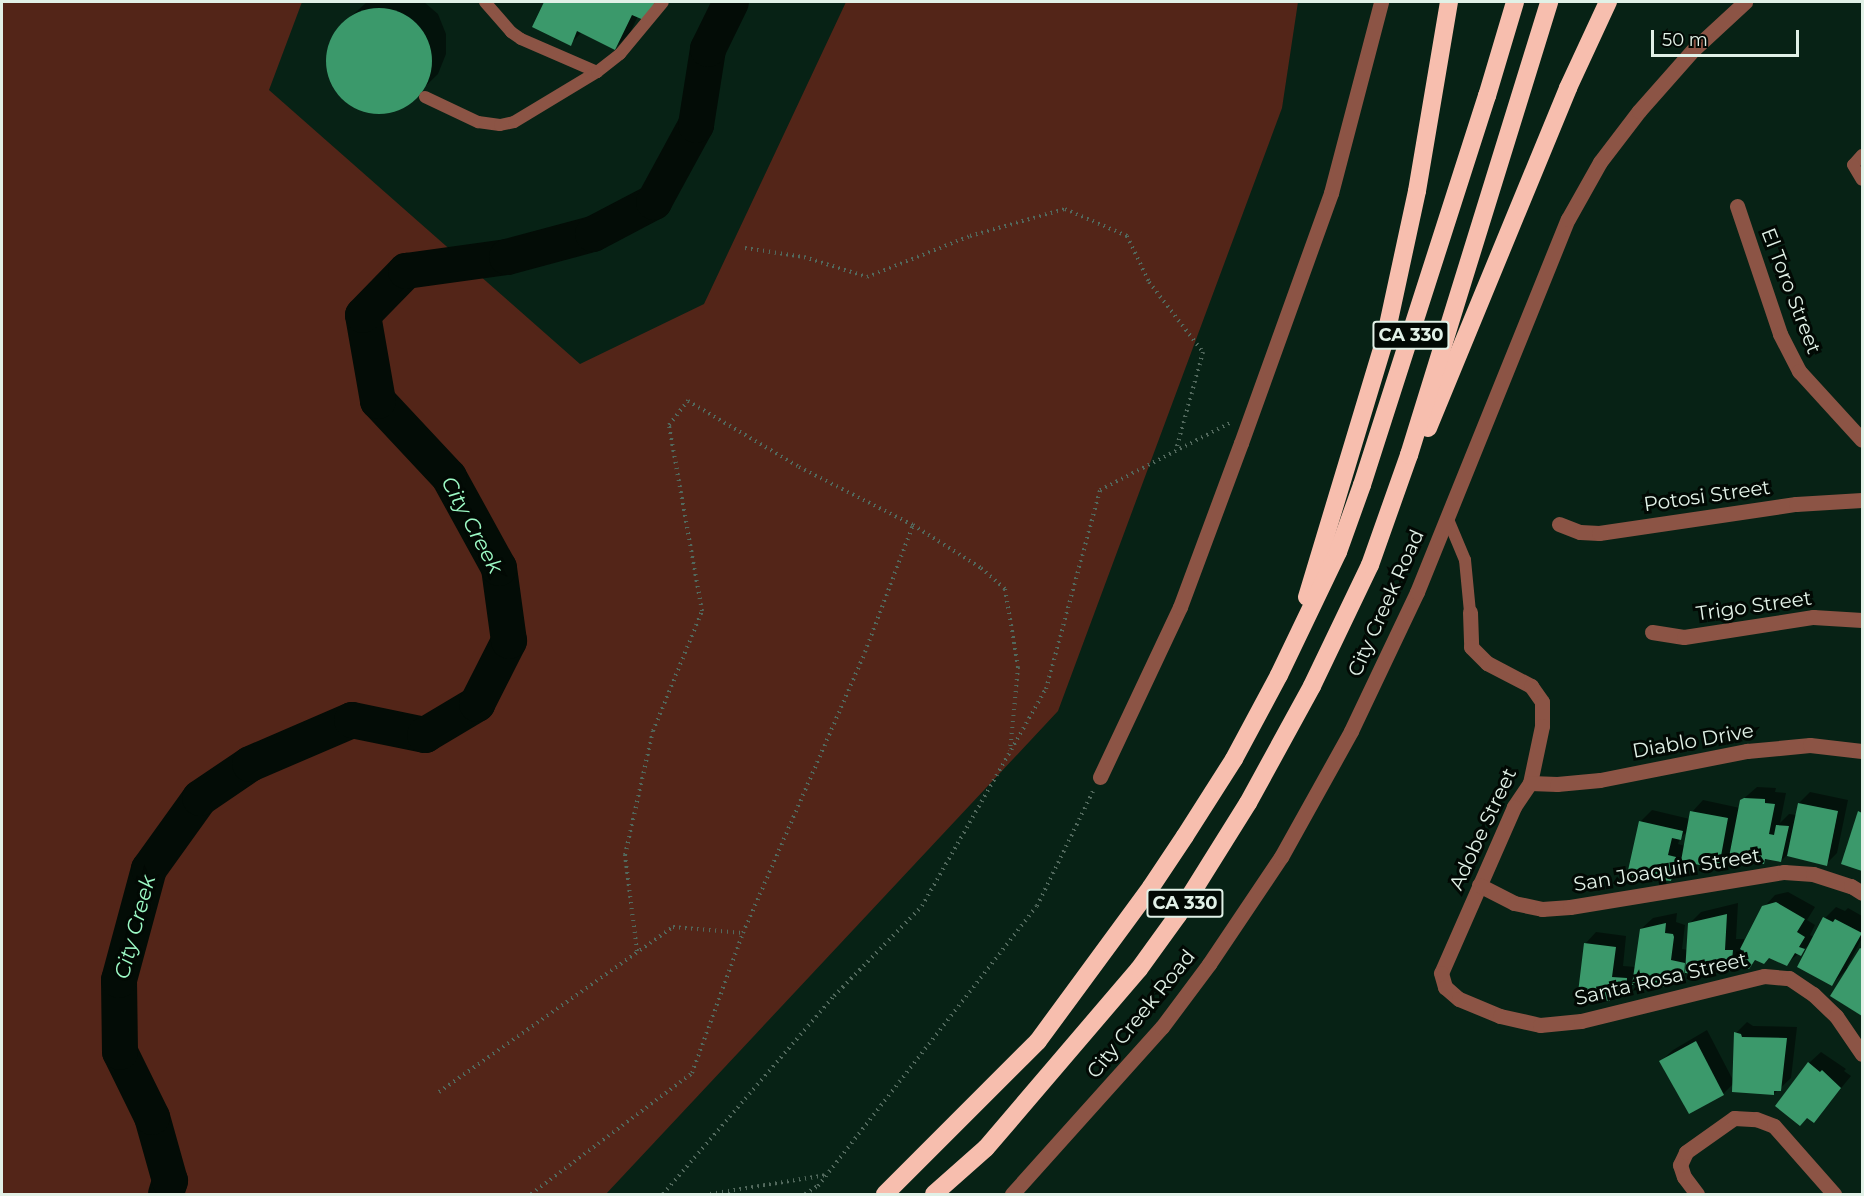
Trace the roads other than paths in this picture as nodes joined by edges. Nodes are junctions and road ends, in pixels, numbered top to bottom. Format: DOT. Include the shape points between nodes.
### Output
graph roads {
  1 [pos="485,2"];
  2 [pos="663,2"];
  3 [pos="1381,2"];
  4 [pos="1449,2"];
  5 [pos="1515,2"];
  6 [pos="1548,2"];
  7 [pos="1608,2"];
  8 [pos="1745,2"];
  9 [pos="597,72"];
  10 [pos="425,97"];
  11 [pos="1863,155"];
  12 [pos="1863,180"];
  13 [pos="1737,206"];
  14 [pos="1863,440"];
  15 [pos="1863,500"];
  16 [pos="1447,517"];
  17 [pos="1559,524"];
  18 [pos="1370,565"];
  19 [pos="1470,612"];
  20 [pos="1863,620"];
  21 [pos="1653,632"];
  22 [pos="1287,660"];
  23 [pos="1863,751"];
  24 [pos="1100,777"];
  25 [pos="1530,783"];
  26 [pos="1479,885"];
  27 [pos="1863,892"];
  28 [pos="1445,987"];
  29 [pos="1863,1054"];
  30 [pos="885,1194"];
  31 [pos="934,1194"];
  32 [pos="1012,1194"];
  33 [pos="1697,1194"];
  34 [pos="1834,1194"];
  1 -- 9 [label="lane" via="520,39"];
  2 -- 9 [label="lane" via="634,40"];
  3 -- 24 [label="street" via="1331,193 1252,411 1180,606"];
  4 -- 22 [label="highway" via="1417,191 1385,339"];
  5 -- 22 [label="highway, CA 330" via="1362,485 1338,552"];
  6 -- 18 [label="highway, CA 330" via="1445,343"];
  7 -- 18 [label="highway" via="1568,88"];
  8 -- 16 [label="street, City Creek Road" via="1693,50 1600,162 1568,219"];
  9 -- 10 [label="lane" via="514,122 500,125 478,122"];
  11 -- 12 [label="lane" via="1852,165"];
  13 -- 14 [label="street, El Toro Street" via="1780,334 1799,371"];
  15 -- 17 [label="street, Potosi Street" via="1796,504 1599,533 1580,532"];
  16 -- 19 [label="lane" via="1465,560"];
  16 -- 32 [label="street, City Creek Road" via="1417,592 1351,732 1281,857 1162,1027"];
  18 -- 31 [label="highway, CA 330" via="1270,764 1178,915 1138,969 986,1148"];
  19 -- 25 [label="street, Adobe Street" via="1471,647 1486,663 1531,687 1542,702 1542,726"];
  20 -- 21 [label="street, Trigo Street" via="1813,617 1684,637"];
  22 -- 30 [label="highway, CA 330" via="1234,759 1179,845 1038,1041"];
  23 -- 25 [label="street, Diablo Drive" via="1810,745 1747,751 1600,780"];
  25 -- 26 [label="street, Adobe Street" via="1514,807"];
  26 -- 27 [label="street, San Joaquin Street" via="1514,903 1542,909 1784,872 1813,874"];
  26 -- 28 [label="street, Adobe Street" via="1441,973"];
  28 -- 29 [label="street, Santa Rosa Street" via="1459,999 1500,1016 1540,1025 1581,1021 1764,976 1789,978 1836,1016"];
  33 -- 34 [label="street" via="1683,1177 1680,1165 1686,1152 1734,1118 1756,1119 1774,1126"];
}
